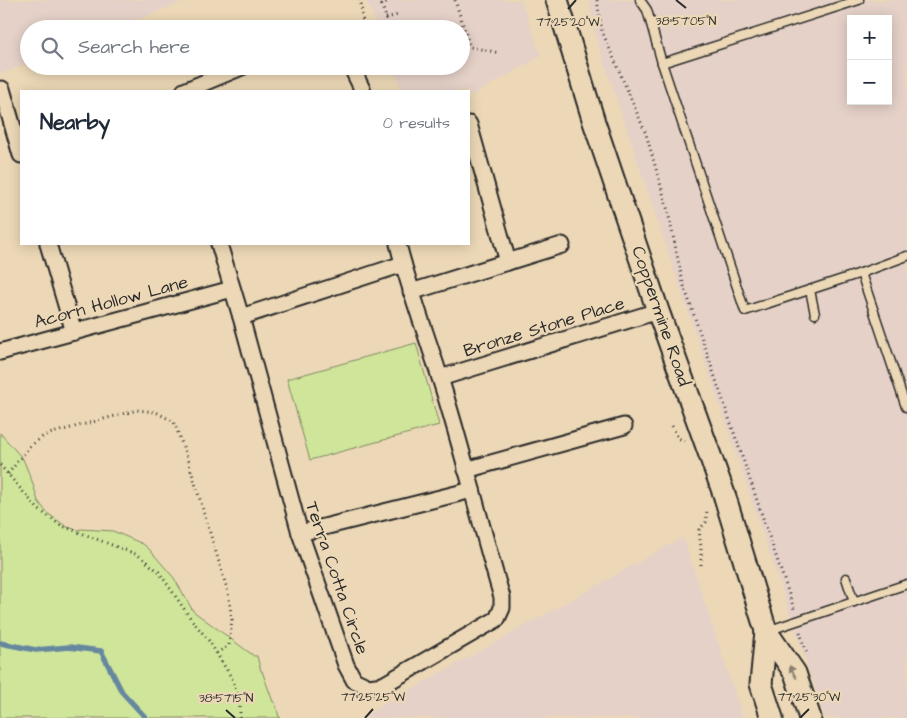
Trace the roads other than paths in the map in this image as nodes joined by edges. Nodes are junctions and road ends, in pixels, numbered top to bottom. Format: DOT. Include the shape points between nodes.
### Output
graph roads {
  1 [pos="557,0"];
  2 [pos="640,0"];
  3 [pos="859,0"];
  4 [pos="662,63"];
  5 [pos="222,75"];
  6 [pos="355,75"];
  7 [pos="2,89"];
  8 [pos="186,90"];
  9 [pos="363,90"];
  10 [pos="470,128"];
  11 [pos="20,152"];
  12 [pos="48,245"];
  13 [pos="219,245"];
  14 [pos="398,245"];
  15 [pos="562,245"];
  16 [pos="907,256"];
  17 [pos="508,262"];
  18 [pos="403,264"];
  19 [pos="861,273"];
  20 [pos="232,289"];
  21 [pos="810,290"];
  22 [pos="412,292"];
  23 [pos="658,312"];
  24 [pos="815,314"];
  25 [pos="241,317"];
  26 [pos="74,332"];
  27 [pos="0,352"];
  28 [pos="440,378"];
  29 [pos="906,407"];
  30 [pos="624,426"];
  31 [pos="466,470"];
  32 [pos="472,490"];
  33 [pos="300,533"];
  34 [pos="846,578"];
  35 [pos="907,584"];
  36 [pos="854,602"];
  37 [pos="766,631"];
  38 [pos="772,718"];
  39 [pos="810,718"];
  1 -- 23 [label="street, Coppermine Road"];
  2 -- 4 [label="lane" via="647,10"];
  3 -- 4 [label="lane"];
  4 -- 21 [label="lane" via="745,311"];
  5 -- 8 [label="street"];
  6 -- 9 [label="street"];
  7 -- 11 [label="street"];
  10 -- 17 [label="street"];
  12 -- 26 [label="street"];
  13 -- 20 [label="street, Terra Cotta Circle"];
  14 -- 18 [label="street, Terra Cotta Circle"];
  15 -- 17 [label="street"];
  16 -- 19 [label="lane"];
  17 -- 22 [label="street"];
  18 -- 22 [label="street, Terra Cotta Circle"];
  18 -- 25 [label="street"];
  19 -- 21 [label="lane"];
  19 -- 29 [label="lane"];
  20 -- 25 [label="street, Terra Cotta Circle"];
  20 -- 26 [label="street, Acorn Hollow Lane"];
  21 -- 24 [label="lane"];
  22 -- 28 [label="street, Terra Cotta Circle"];
  23 -- 28 [label="street, Bronze Stone Place"];
  23 -- 37 [label="street, Coppermine Road" via="724,494"];
  25 -- 33 [label="street, Terra Cotta Circle"];
  26 -- 27 [label="street, Acorn Hollow Lane"];
  28 -- 31 [label="street, Terra Cotta Circle"];
  30 -- 31 [label="street"];
  31 -- 32 [label="street, Terra Cotta Circle"];
  32 -- 33 [label="street"];
  32 -- 33 [label="street, Terra Cotta Circle" via="502,597 497,619 383,685 369,687 354,680"];
  34 -- 36 [label="lane"];
  35 -- 36 [label="lane"];
  36 -- 37 [label="lane"];
  37 -- 38 [label="street, Coppermine Road" via="761,684"];
  39 -- 37 [label="street, Coppermine Road, one-way" via="795,673"];
}
